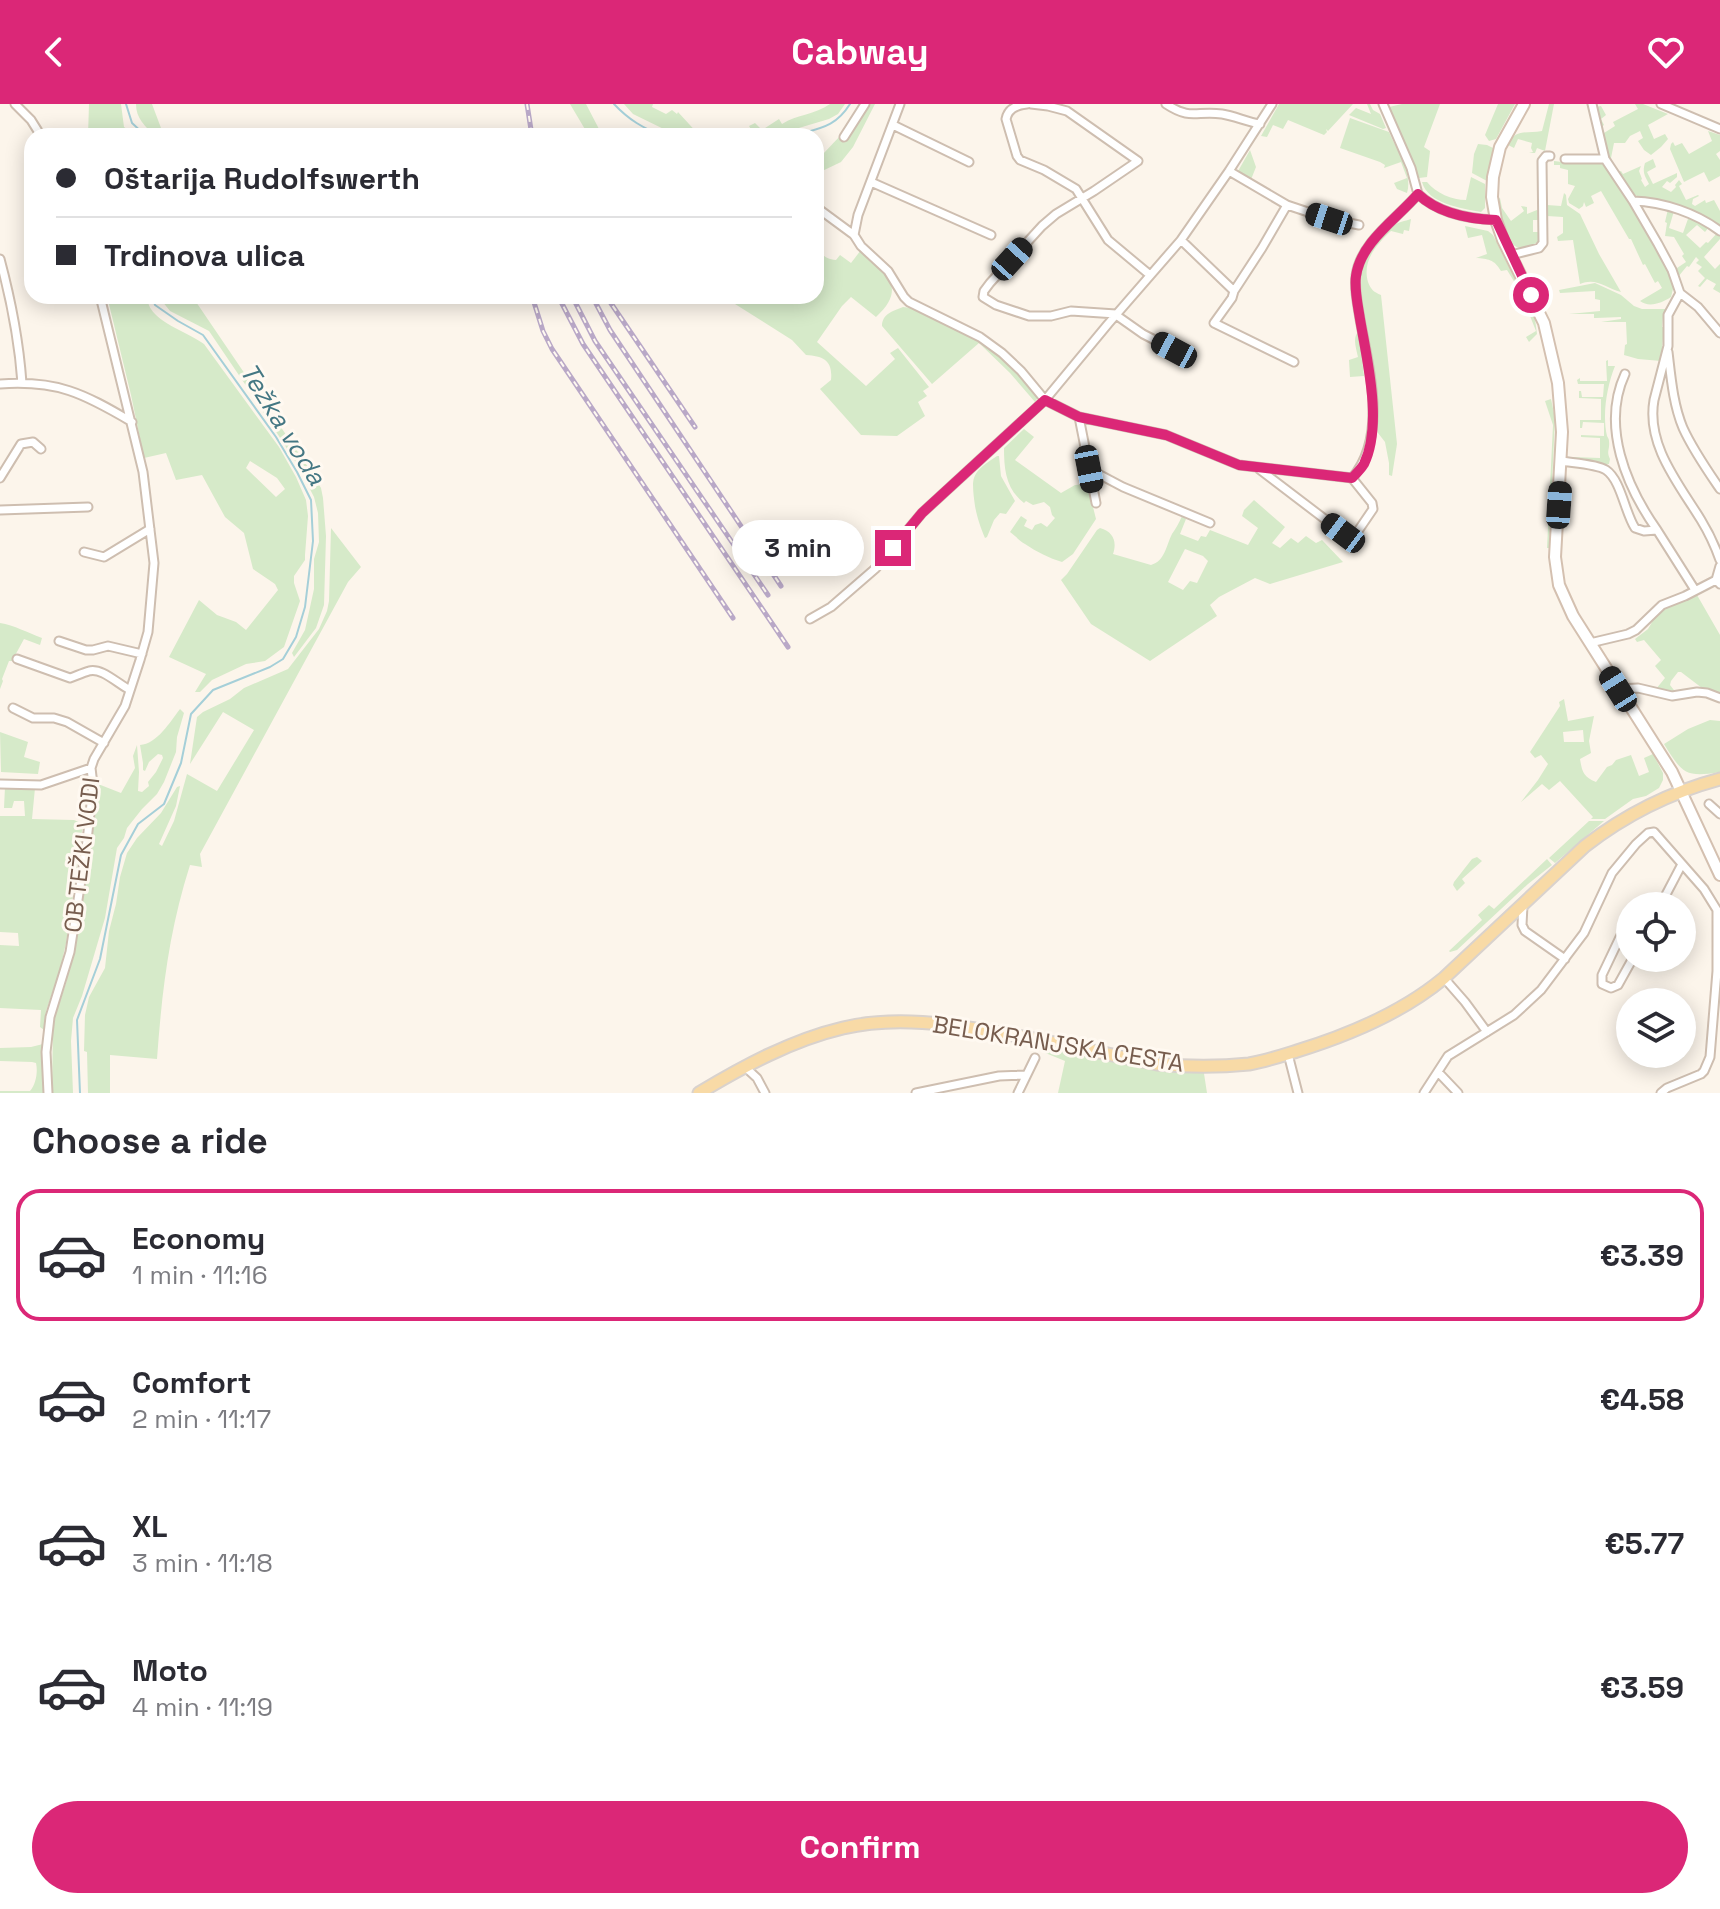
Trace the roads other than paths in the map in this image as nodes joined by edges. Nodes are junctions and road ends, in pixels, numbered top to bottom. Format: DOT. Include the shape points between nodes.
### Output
graph roads {
  1 [pos="15,104"];
  2 [pos="865,104"];
  3 [pos="900,104"];
  4 [pos="1029,104"];
  5 [pos="1166,104"];
  6 [pos="1272,104"];
  7 [pos="1383,104"];
  8 [pos="1524,104"];
  9 [pos="1592,104"];
  10 [pos="1661,104"];
  11 [pos="1260,124"];
  12 [pos="893,125"];
  13 [pos="36,128"];
  14 [pos="1720,129"];
  15 [pos="844,137"];
  16 [pos="1550,156"];
  17 [pos="1565,159"];
  18 [pos="1605,159"];
  19 [pos="969,162"];
  20 [pos="1229,171"];
  21 [pos="871,182"];
  22 [pos="1418,194"];
  23 [pos="1082,198"];
  24 [pos="1633,201"];
  25 [pos="1287,205"];
  26 [pos="824,213"];
  27 [pos="1496,220"];
  28 [pos="1359,225"];
  29 [pos="1720,231"];
  30 [pos="854,235"];
  31 [pos="991,235"];
  32 [pos="1181,240"];
  33 [pos="1511,255"];
  34 [pos="0,259"];
  35 [pos="1150,275"];
  36 [pos="1234,291"];
  37 [pos="1680,293"];
  38 [pos="102,304"];
  39 [pos="1116,314"];
  40 [pos="1720,333"];
  41 [pos="1668,346"];
  42 [pos="1182,354"];
  43 [pos="1294,362"];
  44 [pos="1625,374"];
  45 [pos="22,383"];
  46 [pos="0,384"];
  47 [pos="1045,400"];
  48 [pos="1079,417"];
  49 [pos="132,422"];
  50 [pos="41,449"];
  51 [pos="1561,461"];
  52 [pos="1257,467"];
  53 [pos="1089,469"];
  54 [pos="0,478"];
  55 [pos="1352,478"];
  56 [pos="1720,489"];
  57 [pos="1096,503"];
  58 [pos="88,507"];
  59 [pos="0,510"];
  60 [pos="1210,523"];
  61 [pos="150,529"];
  62 [pos="1657,530"];
  63 [pos="84,552"];
  64 [pos="1720,560"];
  65 [pos="1720,566"];
  66 [pos="1718,582"];
  67 [pos="1695,590"];
  68 [pos="810,619"];
  69 [pos="59,641"];
  70 [pos="1590,643"];
  71 [pos="142,654"];
  72 [pos="17,659"];
  73 [pos="1618,689"];
  74 [pos="130,690"];
  75 [pos="1720,698"];
  76 [pos="13,708"];
  77 [pos="104,743"];
  78 [pos="91,768"];
  79 [pos="1720,779"];
  80 [pos="0,784"];
  81 [pos="1681,792"];
  82 [pos="1709,804"];
  83 [pos="1720,814"];
  84 [pos="1682,864"];
  85 [pos="1720,875"];
  86 [pos="1667,892"];
  87 [pos="1523,905"];
  88 [pos="1616,946"];
  89 [pos="1565,959"];
  90 [pos="1625,972"];
  91 [pos="1444,978"];
  92 [pos="1487,1032"];
  93 [pos="1288,1054"];
  94 [pos="1035,1058"];
  95 [pos="745,1067"];
  96 [pos="1438,1072"];
  97 [pos="1025,1075"];
  98 [pos="922,1092"];
  99 [pos="48,1093"];
  100 [pos="699,1093"];
  101 [pos="765,1093"];
  102 [pos="1018,1093"];
  103 [pos="1298,1093"];
  104 [pos="1424,1093"];
  105 [pos="1458,1093"];
  106 [pos="1661,1093"];
  1 -- 13 [label="street"];
  2 -- 15 [label="street"];
  3 -- 12 [label="street"];
  4 -- 23 [label="street" via="1009,111 1006,119 1017,156 1076,189"];
  4 -- 23 [label="street" via="1067,111 1138,161"];
  5 -- 11 [label="street" via="1190,115 1220,114"];
  6 -- 11 [label="street"];
  7 -- 22 [label="street"];
  8 -- 27 [label="main road" via="1498,153 1492,187"];
  9 -- 18 [label="street"];
  10 -- 14 [label="street"];
  11 -- 20 [label="street"];
  12 -- 19 [label="street"];
  12 -- 21 [label="street"];
  16 -- 33 [label="street" via="1542,161 1543,243"];
  17 -- 18 [label="street"];
  18 -- 24 [label="street"];
  20 -- 25 [label="street"];
  20 -- 32 [label="street"];
  21 -- 30 [label="street"];
  21 -- 31 [label="street"];
  22 -- 27 [label="street" via="1465,217"];
  22 -- 55 [label="street" via="1379,233 1356,275 1373,405 1370,444 1363,466"];
  23 -- 35 [label="street" via="1108,240"];
  23 -- 39 [label="street" via="1042,226 983,297 1029,316 1071,311"];
  24 -- 29 [label="street" via="1664,205"];
  24 -- 37 [label="street"];
  25 -- 28 [label="street"];
  25 -- 36 [label="street"];
  26 -- 30 [label="street"];
  27 -- 33 [label="main road"];
  30 -- 47 [label="street" via="909,302 980,337"];
  32 -- 35 [label="street"];
  32 -- 36 [label="street"];
  33 -- 51 [label="main road" via="1551,348 1561,402"];
  34 -- 45 [label="street"];
  35 -- 39 [label="street"];
  36 -- 43 [label="street" via="1214,323"];
  37 -- 40 [label="street"];
  37 -- 41 [label="street" via="1668,315"];
  38 -- 49 [label="street, OB TEŽKI VODI"];
  39 -- 42 [label="street"];
  39 -- 47 [label="street"];
  41 -- 56 [label="street" via="1683,427"];
  41 -- 64 [label="street" via="1652,409 1655,435"];
  44 -- 62 [label="street" via="1616,406 1619,454 1638,501"];
  45 -- 46 [label="street"];
  45 -- 49 [label="street" via="81,394"];
  47 -- 48 [label="street"];
  47 -- 68 [label="street" via="922,513 876,568"];
  48 -- 52 [label="street" via="1166,435 1239,465"];
  48 -- 53 [label="street"];
  49 -- 61 [label="street, OB TEŽKI VODI"];
  50 -- 54 [label="street" via="29,441 21,444"];
  51 -- 62 [label="street" via="1604,469 1635,528"];
  51 -- 70 [label="main road" via="1557,576"];
  52 -- 55 [label="street"];
  52 -- 55 [label="street" via="1352,535 1373,509"];
  53 -- 57 [label="street"];
  53 -- 60 [label="street"];
  58 -- 59 [label="street"];
  61 -- 63 [label="street" via="104,557"];
  61 -- 71 [label="street, OB TEŽKI VODI" via="154,563"];
  62 -- 67 [label="street"];
  65 -- 66 [label="street"];
  66 -- 67 [label="street"];
  67 -- 70 [label="street" via="1662,605 1636,630"];
  69 -- 71 [label="street" via="86,650 108,646"];
  70 -- 73 [label="main road"];
  71 -- 74 [label="street, OB TEŽKI VODI"];
  72 -- 74 [label="street" via="70,678 92,669 103,672"];
  73 -- 75 [label="street"];
  73 -- 81 [label="main road"];
  74 -- 77 [label="street, OB TEŽKI VODI"];
  76 -- 77 [label="street, OB TEŽKI VODI" via="33,718 67,722"];
  77 -- 78 [label="street, OB TEŽKI VODI"];
  78 -- 80 [label="street" via="41,785"];
  78 -- 99 [label="street, OB TEŽKI VODI" via="92,799 70,952 50,1017"];
  79 -- 81 [label="main road, BELOKRANJSKA CESTA"];
  81 -- 85 [label="main road"];
  81 -- 87 [label="main road, BELOKRANJSKA CESTA" via="1607,830"];
  82 -- 83 [label="street"];
  84 -- 86 [label="street"];
  84 -- 89 [label="street" via="1658,835 1648,833 1612,873 1584,933"];
  84 -- 106 [label="street" via="1717,910 1710,1057 1701,1074"];
  87 -- 89 [label="street" via="1525,931"];
  87 -- 91 [label="main road, BELOKRANJSKA CESTA"];
  88 -- 90 [label="street" via="1602,984 1618,985"];
  89 -- 92 [label="street" via="1527,1004"];
  91 -- 92 [label="street"];
  91 -- 93 [label="main road, BELOKRANJSKA CESTA" via="1379,1020"];
  92 -- 96 [label="street" via="1448,1056"];
  93 -- 95 [label="main road, BELOKRANJSKA CESTA" via="1234,1065 1166,1065 975,1029 902,1021 843,1028"];
  93 -- 103 [label="street"];
  94 -- 97 [label="street"];
  95 -- 100 [label="main road, BELOKRANJSKA CESTA"];
  95 -- 101 [label="street"];
  96 -- 104 [label="street"];
  96 -- 105 [label="street"];
  97 -- 98 [label="street"];
  97 -- 102 [label="street"];
}
